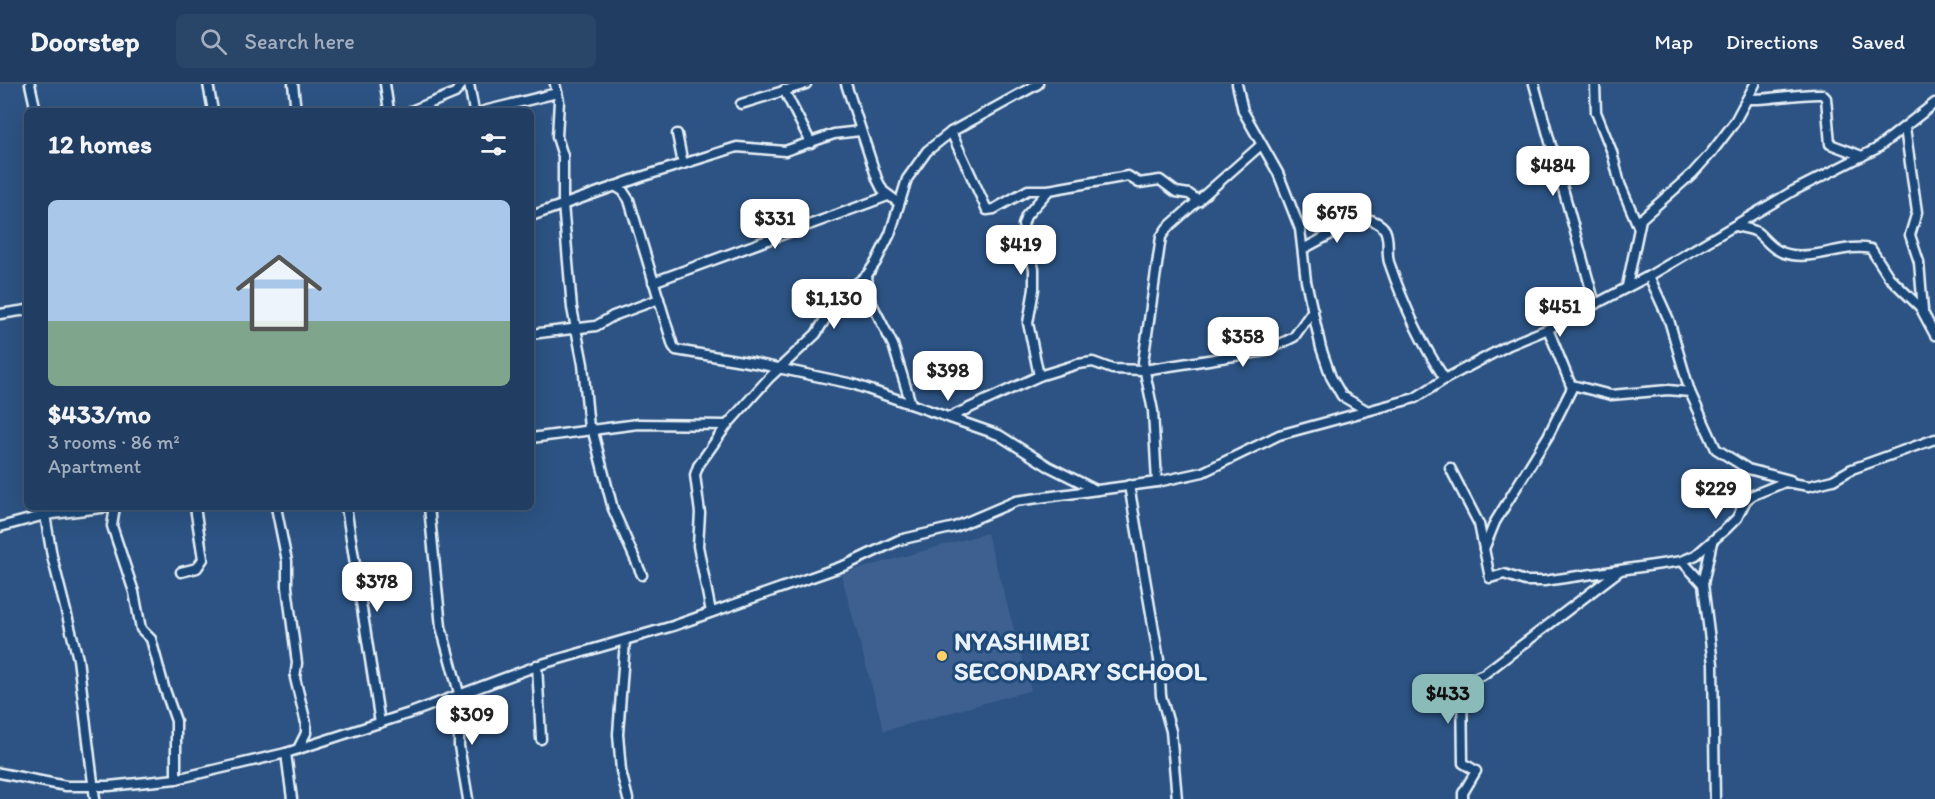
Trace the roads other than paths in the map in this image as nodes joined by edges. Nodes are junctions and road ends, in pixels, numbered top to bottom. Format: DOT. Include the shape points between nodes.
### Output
graph roads {
  1 [pos="30,84"];
  2 [pos="208,84"];
  3 [pos="293,84"];
  4 [pos="385,84"];
  5 [pos="462,84"];
  6 [pos="469,84"];
  7 [pos="806,84"];
  8 [pos="846,84"];
  9 [pos="1038,84"];
  10 [pos="1237,84"];
  11 [pos="1534,84"];
  12 [pos="1594,84"];
  13 [pos="1755,84"];
  14 [pos="556,88"];
  15 [pos="784,90"];
  16 [pos="1748,99"];
  17 [pos="741,104"];
  18 [pos="1935,104"];
  19 [pos="35,108"];
  20 [pos="212,108"];
  21 [pos="296,108"];
  22 [pos="388,108"];
  23 [pos="418,108"];
  24 [pos="473,108"];
  25 [pos="493,108"];
  26 [pos="1931,110"];
  27 [pos="1905,128"];
  28 [pos="860,131"];
  29 [pos="951,132"];
  30 [pos="677,134"];
  31 [pos="811,143"];
  32 [pos="1261,145"];
  33 [pos="1862,156"];
  34 [pos="683,164"];
  35 [pos="615,186"];
  36 [pos="1049,190"];
  37 [pos="888,196"];
  38 [pos="1199,201"];
  39 [pos="899,203"];
  40 [pos="563,204"];
  41 [pos="534,215"];
  42 [pos="1638,226"];
  43 [pos="1735,226"];
  44 [pos="1303,249"];
  45 [pos="867,275"];
  46 [pos="1649,276"];
  47 [pos="653,282"];
  48 [pos="1627,286"];
  49 [pos="659,299"];
  50 [pos="1594,304"];
  51 [pos="24,310"];
  52 [pos="1313,310"];
  53 [pos="1923,313"];
  54 [pos="0,314"];
  55 [pos="1548,329"];
  56 [pos="575,330"];
  57 [pos="534,334"];
  58 [pos="1935,335"];
  59 [pos="779,368"];
  60 [pos="1144,370"];
  61 [pos="1038,376"];
  62 [pos="1445,379"];
  63 [pos="1572,385"];
  64 [pos="1690,392"];
  65 [pos="911,404"];
  66 [pos="1366,410"];
  67 [pos="950,417"];
  68 [pos="726,425"];
  69 [pos="590,428"];
  70 [pos="534,437"];
  71 [pos="1935,439"];
  72 [pos="1450,468"];
  73 [pos="1157,482"];
  74 [pos="1129,485"];
  75 [pos="1813,485"];
  76 [pos="1096,490"];
  77 [pos="85,510"];
  78 [pos="115,510"];
  79 [pos="195,510"];
  80 [pos="277,510"];
  81 [pos="346,510"];
  82 [pos="429,510"];
  83 [pos="45,515"];
  84 [pos="0,527"];
  85 [pos="1712,542"];
  86 [pos="1484,550"];
  87 [pos="1682,561"];
  88 [pos="1620,570"];
  89 [pos="181,572"];
  90 [pos="642,575"];
  91 [pos="1703,584"];
  92 [pos="711,612"];
  93 [pos="625,641"];
  94 [pos="537,665"];
  95 [pos="459,693"];
  96 [pos="380,723"];
  97 [pos="541,739"];
  98 [pos="298,749"];
  99 [pos="286,753"];
  100 [pos="0,772"];
  101 [pos="176,778"];
  102 [pos="93,786"];
  103 [pos="95,799"];
  104 [pos="292,799"];
  105 [pos="468,799"];
  106 [pos="628,799"];
  107 [pos="1177,799"];
  108 [pos="1462,799"];
  109 [pos="1715,799"];
  1 -- 19 [label="street"];
  2 -- 20 [label="street"];
  3 -- 21 [label="street"];
  4 -- 22 [label="street"];
  5 -- 23 [label="street" via="455,93"];
  6 -- 24 [label="street"];
  7 -- 15 [label="street"];
  8 -- 28 [label="street"];
  9 -- 29 [label="street"];
  10 -- 32 [label="street" via="1243,111"];
  11 -- 50 [label="street"];
  12 -- 42 [label="street" via="1596,112"];
  13 -- 16 [label="street"];
  14 -- 25 [label="street"];
  14 -- 40 [label="street"];
  15 -- 17 [label="street"];
  15 -- 31 [label="street"];
  16 -- 33 [label="street" via="1822,94 1826,98 1830,144"];
  16 -- 42 [label="street" via="1711,153"];
  18 -- 26 [label="street"];
  26 -- 27 [label="street"];
  27 -- 33 [label="street"];
  27 -- 53 [label="street" via="1917,212 1910,235 1919,262"];
  28 -- 31 [label="street" via="834,134"];
  28 -- 37 [label="street"];
  29 -- 36 [label="street" via="987,210 1028,190"];
  29 -- 39 [label="street" via="917,164"];
  30 -- 34 [label="street"];
  31 -- 34 [label="street" via="786,151 737,147"];
  32 -- 38 [label="street"];
  32 -- 44 [label="street" via="1288,194"];
  33 -- 43 [label="street"];
  34 -- 35 [label="street"];
  35 -- 40 [label="street"];
  35 -- 47 [label="street" via="629,200"];
  36 -- 38 [label="street" via="1128,176 1139,183 1160,180"];
  36 -- 61 [label="street" via="1023,225 1034,269 1028,323"];
  37 -- 39 [label="street"];
  37 -- 47 [label="street"];
  38 -- 60 [label="street" via="1161,237 1143,350"];
  39 -- 45 [label="street" via="890,234"];
  40 -- 41 [label="street"];
  40 -- 56 [label="street"];
  42 -- 48 [label="street"];
  43 -- 46 [label="street"];
  43 -- 53 [label="street" via="1755,231 1768,246 1794,255 1871,249 1889,277"];
  44 -- 52 [label="street"];
  44 -- 62 [label="street" via="1361,218 1384,228 1388,260 1400,290 1420,339"];
  45 -- 59 [label="street" via="838,298 816,334"];
  45 -- 65 [label="street" via="869,298 892,345"];
  46 -- 48 [label="street"];
  46 -- 64 [label="street" via="1669,320"];
  47 -- 49 [label="street"];
  48 -- 50 [label="street"];
  49 -- 56 [label="street" via="613,315 596,326"];
  49 -- 59 [label="street" via="676,350"];
  50 -- 55 [label="street"];
  51 -- 54 [label="street"];
  52 -- 60 [label="street" via="1294,336 1266,351"];
  52 -- 66 [label="street" via="1335,387 1342,396"];
  53 -- 58 [label="street"];
  55 -- 62 [label="street"];
  55 -- 63 [label="street"];
  56 -- 57 [label="street"];
  56 -- 69 [label="street"];
  59 -- 65 [label="street" via="853,384"];
  59 -- 68 [label="street"];
  60 -- 61 [label="street" via="1112,369 1090,363"];
  60 -- 73 [label="street" via="1153,411"];
  61 -- 67 [label="street"];
  62 -- 66 [label="street" via="1415,398"];
  63 -- 64 [label="street" via="1611,395"];
  63 -- 86 [label="street" via="1548,436 1495,522"];
  64 -- 75 [label="street" via="1716,449 1748,469"];
  65 -- 67 [label="street"];
  66 -- 73 [label="street" via="1279,435 1210,469"];
  67 -- 76 [label="street" via="1015,443 1048,466"];
  68 -- 69 [label="street" via="638,423"];
  68 -- 92 [label="street" via="695,475 700,513 698,546"];
  69 -- 70 [label="street"];
  69 -- 90 [label="street" via="613,509"];
  71 -- 75 [label="street"];
  72 -- 86 [label="street" via="1479,524"];
  73 -- 74 [label="street"];
  74 -- 76 [label="street"];
  74 -- 107 [label="street" via="1159,660 1161,696 1171,731"];
  75 -- 85 [label="street" via="1785,482 1753,495"];
  76 -- 92 [label="street" via="1003,505 955,527 898,540 846,565"];
  77 -- 83 [label="street"];
  78 -- 101 [label="street" via="112,526 126,564 141,629 151,639 176,721"];
  79 -- 89 [label="street" via="203,559 197,568"];
  80 -- 98 [label="street" via="287,561 295,678 306,728"];
  81 -- 96 [label="street"];
  82 -- 95 [label="street" via="441,627"];
  83 -- 84 [label="street"];
  83 -- 102 [label="street" via="78,660"];
  85 -- 87 [label="street"];
  85 -- 91 [label="street"];
  86 -- 88 [label="street" via="1490,578 1504,574 1525,581 1544,581"];
  87 -- 88 [label="street"];
  87 -- 91 [label="street"];
  88 -- 108 [label="street" via="1484,674 1462,683 1463,764 1476,771"];
  91 -- 109 [label="street" via="1713,664"];
  92 -- 93 [label="street"];
  93 -- 94 [label="street"];
  93 -- 106 [label="street" via="618,734"];
  94 -- 95 [label="street"];
  94 -- 97 [label="street"];
  95 -- 96 [label="street"];
  95 -- 105 [label="street" via="457,725"];
  96 -- 98 [label="street"];
  98 -- 99 [label="street"];
  99 -- 101 [label="street"];
  99 -- 104 [label="street"];
  100 -- 102 [label="street" via="66,786"];
  101 -- 102 [label="street"];
  102 -- 103 [label="street"];
}
